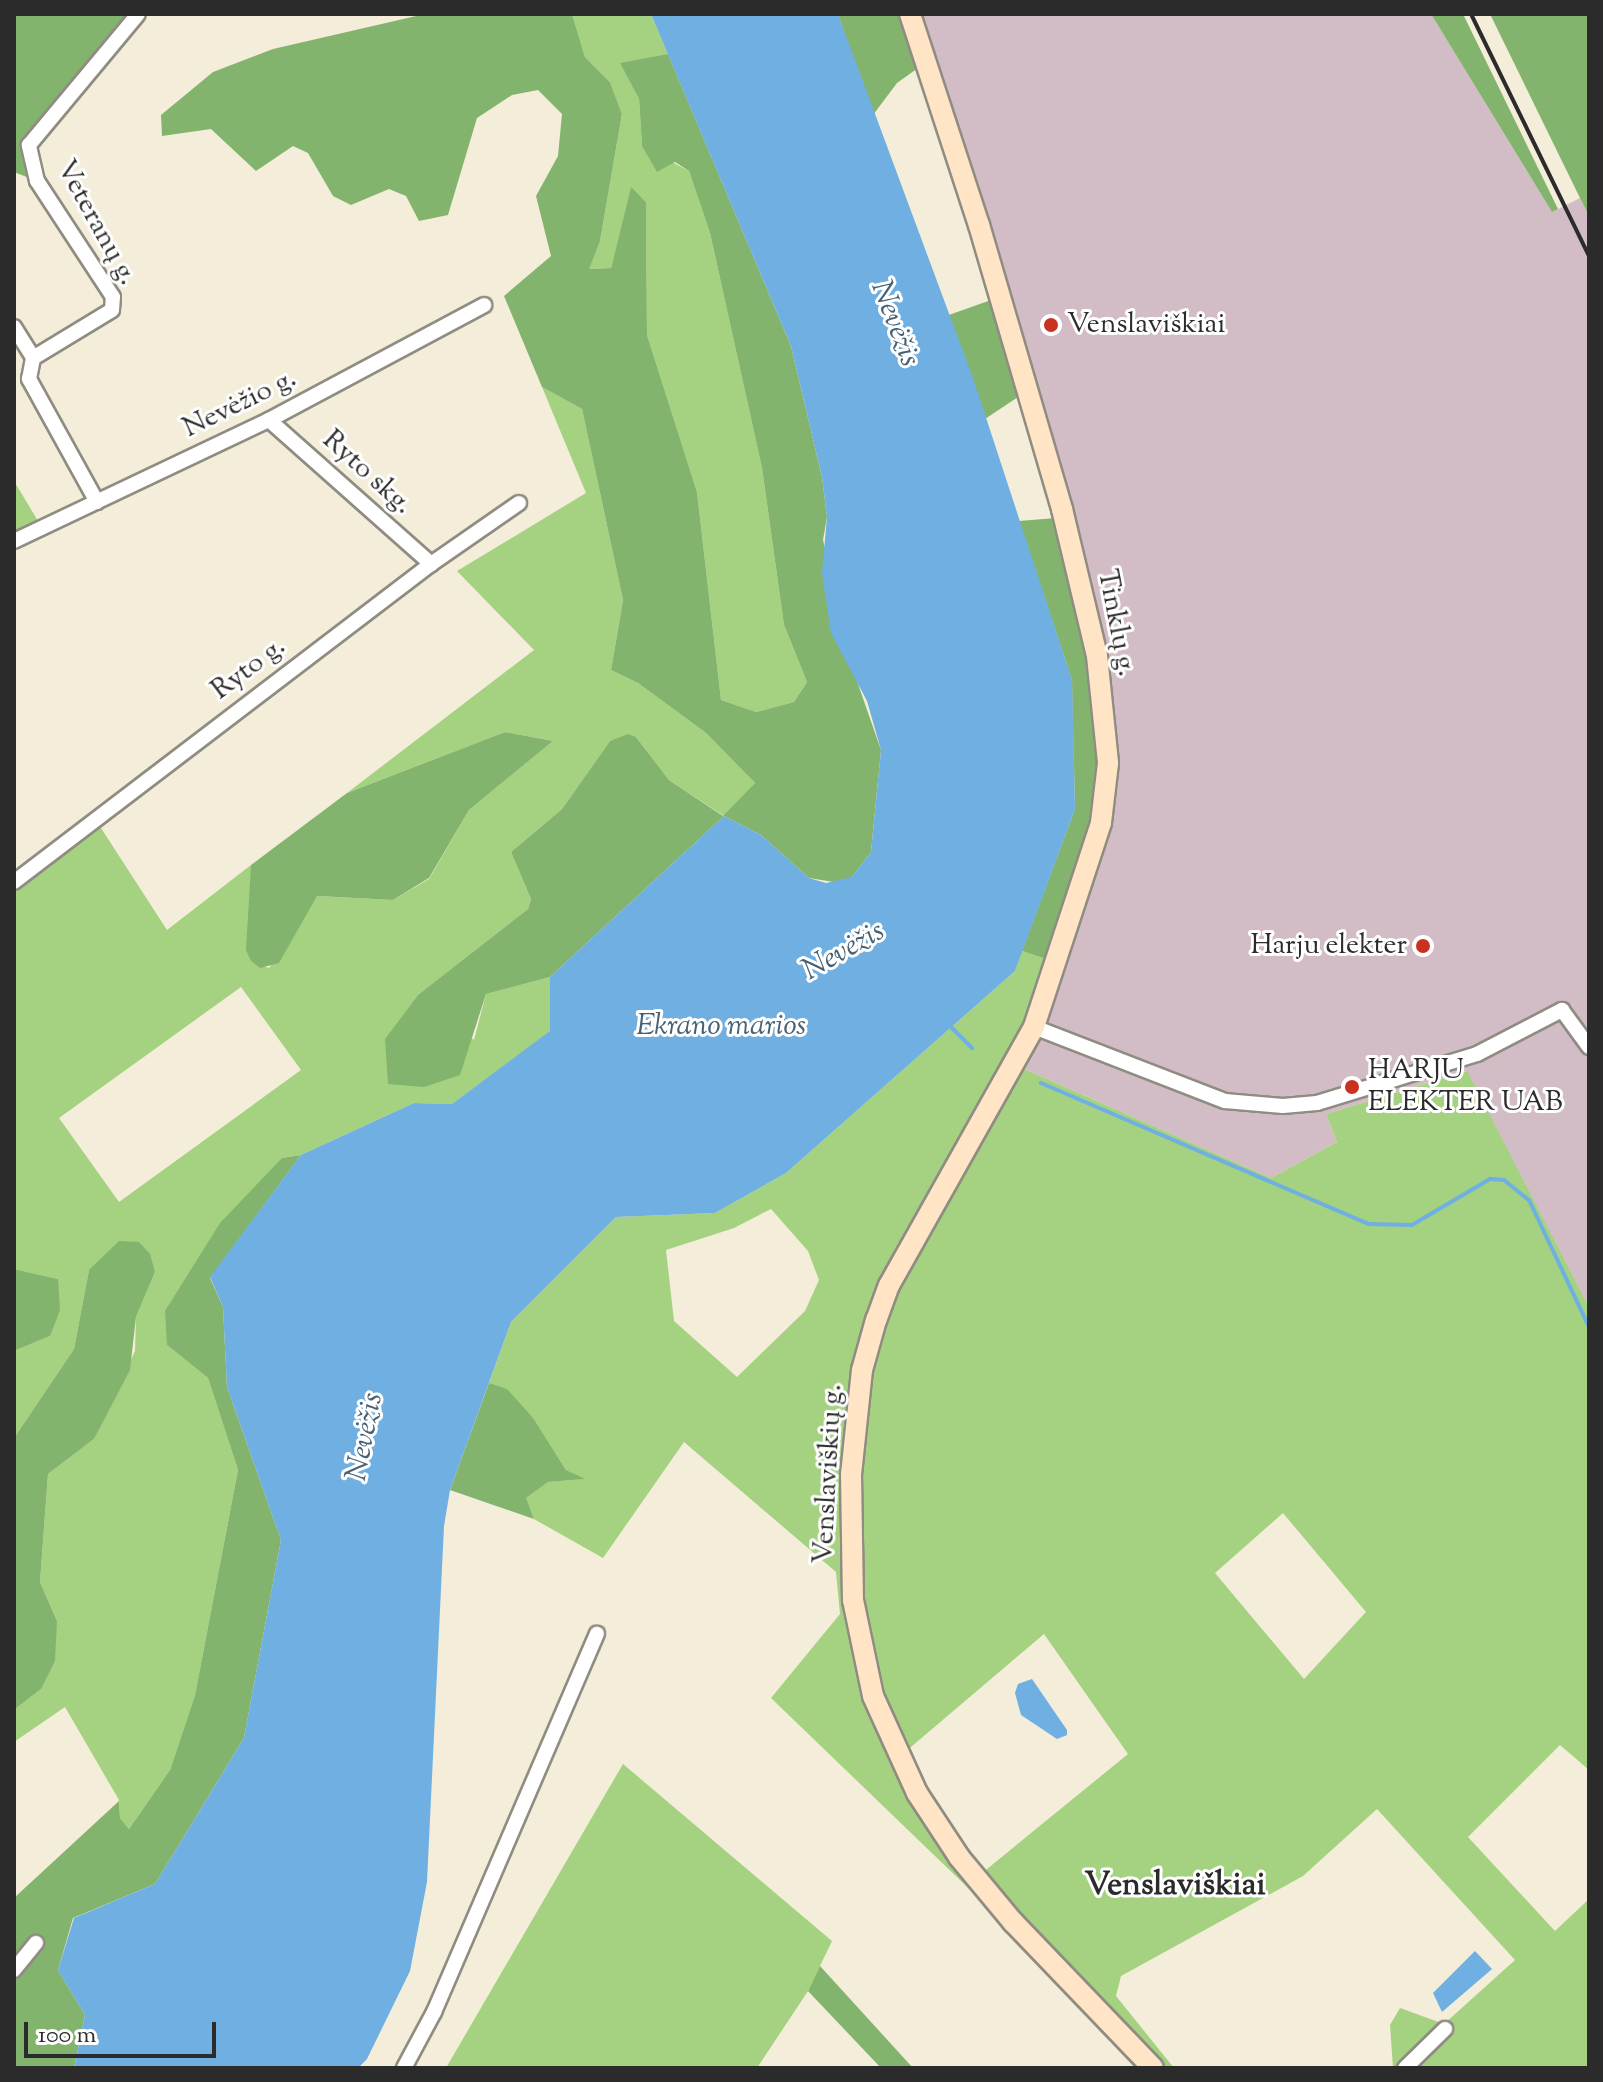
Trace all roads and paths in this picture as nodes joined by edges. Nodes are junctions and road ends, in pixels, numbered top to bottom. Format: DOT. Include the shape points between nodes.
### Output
graph roads {
  1 [pos="138,14"];
  2 [pos="910,14"];
  3 [pos="484,305"];
  4 [pos="14,327"];
  5 [pos="33,358"];
  6 [pos="269,420"];
  7 [pos="97,502"];
  8 [pos="519,503"];
  9 [pos="14,541"];
  10 [pos="431,564"];
  11 [pos="14,882"];
  12 [pos="1034,1027"];
  13 [pos="1589,1047"];
  14 [pos="921,1227"];
  15 [pos="597,1634"];
  16 [pos="36,1943"];
  17 [pos="14,1970"];
  18 [pos="1445,2029"];
  19 [pos="404,2068"];
  20 [pos="1153,2068"];
  21 [pos="1405,2068"];
  1 -- 5 [label="street, Veteranų g." via="29,145 37,181 113,297 112,310"];
  2 -- 12 [label="main road, Tinklų g." via="1026,380 1082,588 1107,732 1101,823"];
  3 -- 6 [label="street, Nevėžio g."];
  4 -- 5 [label="street"];
  5 -- 7 [label="street" via="29,379"];
  6 -- 7 [label="street, Nevėžio g."];
  6 -- 10 [label="street, Ryto skg."];
  7 -- 9 [label="street, Nevėžio g."];
  8 -- 10 [label="street, Ryto g."];
  10 -- 11 [label="street, Ryto g."];
  12 -- 13 [label="street" via="1225,1101 1283,1106 1317,1103 1477,1054 1562,1010"];
  12 -- 14 [label="main road, Tinklų g."];
  14 -- 20 [label="main road, Venslaviškių g." via="889,1285 862,1370 849,1530 853,1600 873,1696 917,1793 959,1857 1013,1922"];
  15 -- 19 [label="street" via="434,2012"];
  16 -- 17 [label="street"];
  18 -- 21 [label="street"];
}
